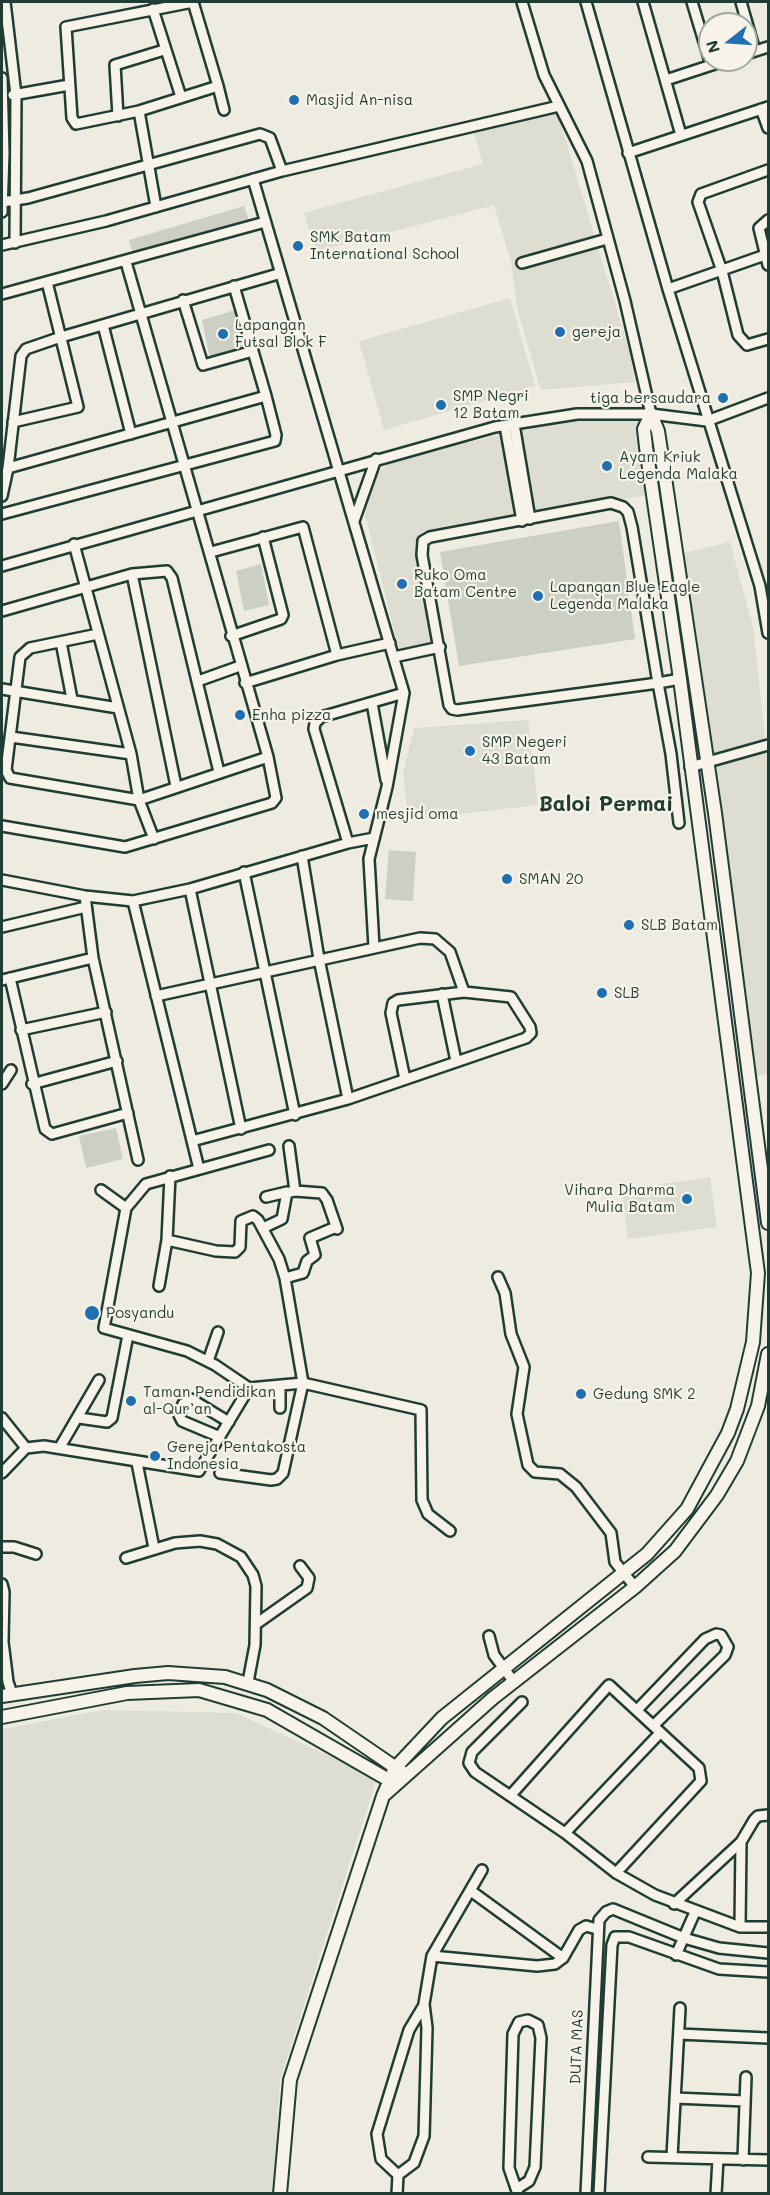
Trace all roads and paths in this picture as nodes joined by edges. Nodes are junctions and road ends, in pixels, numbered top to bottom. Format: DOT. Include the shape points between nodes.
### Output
graph roads {
  1 [pos="5,2"];
  2 [pos="522,2"];
  3 [pos="586,2"];
  4 [pos="643,2"];
  5 [pos="692,2"];
  6 [pos="153,9"];
  7 [pos="698,22"];
  8 [pos="164,50"];
  9 [pos="698,69"];
  10 [pos="2,78"];
  11 [pos="666,80"];
  12 [pos="69,86"];
  13 [pos="218,86"];
  14 [pos="2,94"];
  15 [pos="16,95"];
  16 [pos="181,97"];
  17 [pos="559,106"];
  18 [pos="765,108"];
  19 [pos="224,110"];
  20 [pos="139,111"];
  21 [pos="118,116"];
  22 [pos="768,128"];
  23 [pos="681,135"];
  24 [pos="628,153"];
  25 [pos="149,166"];
  26 [pos="768,170"];
  27 [pos="282,171"];
  28 [pos="253,179"];
  29 [pos="16,200"];
  30 [pos="2,206"];
  31 [pos="156,207"];
  32 [pos="768,220"];
  33 [pos="265,222"];
  34 [pos="607,238"];
  35 [pos="15,243"];
  36 [pos="2,245"];
  37 [pos="765,255"];
  38 [pos="126,261"];
  39 [pos="522,263"];
  40 [pos="768,265"];
  41 [pos="722,271"];
  42 [pos="278,274"];
  43 [pos="47,282"];
  44 [pos="234,286"];
  45 [pos="668,289"];
  46 [pos="2,294"];
  47 [pos="183,300"];
  48 [pos="141,313"];
  49 [pos="103,325"];
  50 [pos="61,337"];
  51 [pos="768,339"];
  52 [pos="253,351"];
  53 [pos="266,396"];
  54 [pos="768,398"];
  55 [pos="651,414"];
  56 [pos="708,421"];
  57 [pos="13,422"];
  58 [pos="173,422"];
  59 [pos="509,425"];
  60 [pos="131,434"];
  61 [pos="376,459"];
  62 [pos="185,464"];
  63 [pos="8,468"];
  64 [pos="339,469"];
  65 [pos="2,496"];
  66 [pos="196,509"];
  67 [pos="2,514"];
  68 [pos="526,520"];
  69 [pos="354,521"];
  70 [pos="263,537"];
  71 [pos="74,544"];
  72 [pos="211,552"];
  73 [pos="2,566"];
  74 [pos="132,574"];
  75 [pos="764,585"];
  76 [pos="86,588"];
  77 [pos="2,611"];
  78 [pos="768,633"];
  79 [pos="98,634"];
  80 [pos="231,636"];
  81 [pos="61,642"];
  82 [pos="390,643"];
  83 [pos="440,647"];
  84 [pos="337,655"];
  85 [pos="394,657"];
  86 [pos="240,666"];
  87 [pos="680,679"];
  88 [pos="198,681"];
  89 [pos="657,682"];
  90 [pos="245,683"];
  91 [pos="2,689"];
  92 [pos="16,692"];
  93 [pos="404,693"];
  94 [pos="72,699"];
  95 [pos="372,703"];
  96 [pos="118,708"];
  97 [pos="11,737"];
  98 [pos="768,745"];
  99 [pos="131,754"];
  100 [pos="268,757"];
  101 [pos="707,761"];
  102 [pos="690,767"];
  103 [pos="219,772"];
  104 [pos="176,786"];
  105 [pos="387,787"];
  106 [pos="139,800"];
  107 [pos="679,823"];
  108 [pos="2,826"];
  109 [pos="374,838"];
  110 [pos="154,839"];
  111 [pos="348,843"];
  112 [pos="302,856"];
  113 [pos="244,872"];
  114 [pos="2,880"];
  115 [pos="190,889"];
  116 [pos="85,896"];
  117 [pos="133,902"];
  118 [pos="86,907"];
  119 [pos="2,927"];
  120 [pos="374,947"];
  121 [pos="93,958"];
  122 [pos="319,959"];
  123 [pos="266,971"];
  124 [pos="6,979"];
  125 [pos="210,986"];
  126 [pos="464,992"];
  127 [pos="442,994"];
  128 [pos="156,996"];
  129 [pos="106,1012"];
  130 [pos="21,1030"];
  131 [pos="117,1061"];
  132 [pos="456,1061"];
  133 [pos="11,1070"];
  134 [pos="405,1079"];
  135 [pos="2,1084"];
  136 [pos="32,1084"];
  137 [pos="348,1099"];
  138 [pos="128,1113"];
  139 [pos="295,1114"];
  140 [pos="241,1129"];
  141 [pos="192,1141"];
  142 [pos="289,1146"];
  143 [pos="269,1150"];
  144 [pos="138,1160"];
  145 [pos="199,1169"];
  146 [pos="170,1176"];
  147 [pos="101,1190"];
  148 [pos="291,1192"];
  149 [pos="266,1197"];
  150 [pos="126,1208"];
  151 [pos="768,1223"];
  152 [pos="263,1228"];
  153 [pos="167,1240"];
  154 [pos="285,1278"];
  155 [pos="498,1278"];
  156 [pos="159,1286"];
  157 [pos="218,1332"];
  158 [pos="128,1335"];
  159 [pos="768,1354"];
  160 [pos="208,1361"];
  161 [pos="99,1380"];
  162 [pos="303,1383"];
  163 [pos="280,1386"];
  164 [pos="249,1388"];
  165 [pos="280,1408"];
  166 [pos="2,1418"];
  167 [pos="79,1418"];
  168 [pos="229,1422"];
  169 [pos="220,1437"];
  170 [pos="60,1447"];
  171 [pos="26,1448"];
  172 [pos="137,1463"];
  173 [pos="2,1473"];
  174 [pos="220,1473"];
  175 [pos="450,1531"];
  176 [pos="2,1547"];
  177 [pos="154,1548"];
  178 [pos="36,1554"];
  179 [pos="126,1558"];
  180 [pos="300,1566"];
  181 [pos="626,1572"];
  182 [pos="2,1584"];
  183 [pos="635,1587"];
  184 [pos="256,1624"];
  185 [pos="489,1636"];
  186 [pos="502,1667"];
  187 [pos="248,1682"];
  188 [pos="514,1682"];
  189 [pos="7,1695"];
  190 [pos="522,1702"];
  191 [pos="637,1710"];
  192 [pos="2,1718"];
  193 [pos="657,1729"];
  194 [pos="395,1768"];
  195 [pos="406,1775"];
  196 [pos="393,1783"];
  197 [pos="510,1796"];
  198 [pos="768,1815"];
  199 [pos="565,1833"];
  200 [pos="741,1842"];
  201 [pos="482,1870"];
  202 [pos="615,1873"];
  203 [pos="471,1891"];
  204 [pos="674,1904"];
  205 [pos="694,1912"];
  206 [pos="740,1927"];
  207 [pos="768,1927"];
  208 [pos="597,1929"];
  209 [pos="684,1938"];
  210 [pos="768,1953"];
  211 [pos="676,1955"];
  212 [pos="432,1956"];
  213 [pos="563,1958"];
  214 [pos="768,1972"];
  215 [pos="424,2004"];
  216 [pos="680,2008"];
  217 [pos="679,2034"];
  218 [pos="768,2038"];
  219 [pos="746,2077"];
  220 [pos="675,2098"];
  221 [pos="745,2101"];
  222 [pos="648,2157"];
  223 [pos="672,2157"];
  224 [pos="718,2159"];
  225 [pos="743,2160"];
  226 [pos="768,2160"];
  227 [pos="398,2175"];
  228 [pos="518,2191"];
  229 [pos="280,2193"];
  230 [pos="397,2193"];
  231 [pos="586,2193"];
  232 [pos="599,2193"];
  233 [pos="716,2193"];
  1 -- 15 [label="street"];
  2 -- 17 [label="street" via="536,54"];
  3 -- 24 [label="street"];
  4 -- 11 [label="street"];
  5 -- 7 [label="street"];
  6 -- 8 [label="street"];
  6 -- 12 [label="street" via="66,27"];
  6 -- 13 [label="street" via="193,2"];
  8 -- 16 [label="street"];
  8 -- 21 [label="street" via="115,65"];
  9 -- 11 [label="street"];
  10 -- 14 [label="street"];
  11 -- 23 [label="street"];
  12 -- 15 [label="street"];
  12 -- 21 [label="street" via="76,124"];
  13 -- 16 [label="street"];
  13 -- 19 [label="street"];
  14 -- 15 [label="street"];
  14 -- 30 [label="street"];
  15 -- 29 [label="street"];
  16 -- 20 [label="street"];
  17 -- 27 [label="street"];
  17 -- 34 [label="street" via="585,154"];
  18 -- 22 [label="street"];
  18 -- 23 [label="street"];
  20 -- 21 [label="street"];
  20 -- 25 [label="street"];
  23 -- 24 [label="street"];
  24 -- 45 [label="street"];
  25 -- 27 [label="street" via="260,134 270,138"];
  25 -- 29 [label="street"];
  25 -- 31 [label="street"];
  26 -- 41 [label="street" via="699,196 699,208"];
  27 -- 28 [label="street"];
  28 -- 31 [label="street"];
  28 -- 33 [label="street"];
  29 -- 30 [label="street"];
  29 -- 35 [label="street"];
  31 -- 35 [label="street"];
  32 -- 37 [label="street" via="759,228"];
  33 -- 38 [label="street"];
  33 -- 42 [label="street"];
  34 -- 39 [label="street"];
  34 -- 55 [label="street"];
  35 -- 36 [label="street"];
  37 -- 40 [label="street"];
  37 -- 41 [label="street"];
  38 -- 43 [label="street"];
  38 -- 48 [label="street"];
  41 -- 45 [label="street"];
  41 -- 51 [label="street" via="742,340 747,345"];
  42 -- 44 [label="street"];
  42 -- 64 [label="street"];
  43 -- 46 [label="street"];
  43 -- 50 [label="street"];
  44 -- 47 [label="street"];
  44 -- 52 [label="street"];
  45 -- 56 [label="street"];
  47 -- 48 [label="street"];
  47 -- 52 [label="street" via="203,365"];
  48 -- 49 [label="street"];
  48 -- 58 [label="street"];
  49 -- 50 [label="street"];
  49 -- 60 [label="street"];
  50 -- 57 [label="street" via="31,346 22,353"];
  50 -- 57 [label="street" via="78,407"];
  52 -- 53 [label="street"];
  53 -- 58 [label="street"];
  53 -- 62 [label="street" via="275,441"];
  54 -- 56 [label="street"];
  55 -- 56 [label="street"];
  55 -- 59 [label="street" via="577,414"];
  55 -- 87 [label="street" via="644,429"];
  55 -- 101 [label="street" via="658,430"];
  56 -- 75 [label="street"];
  57 -- 63 [label="street"];
  58 -- 60 [label="street"];
  58 -- 62 [label="street"];
  59 -- 61 [label="street"];
  59 -- 68 [label="street"];
  60 -- 63 [label="street"];
  61 -- 64 [label="street"];
  61 -- 69 [label="street"];
  62 -- 66 [label="street"];
  62 -- 67 [label="street"];
  63 -- 65 [label="street"];
  64 -- 66 [label="street"];
  64 -- 69 [label="street"];
  66 -- 71 [label="street"];
  66 -- 72 [label="street"];
  68 -- 83 [label="street" via="423,541 422,555"];
  68 -- 89 [label="street" via="612,503 628,512"];
  69 -- 82 [label="street"];
  70 -- 72 [label="street"];
  70 -- 80 [label="street" via="281,619"];
  70 -- 84 [label="street" via="303,527"];
  71 -- 73 [label="street"];
  71 -- 76 [label="street"];
  72 -- 80 [label="street"];
  74 -- 76 [label="street"];
  74 -- 88 [label="street" via="163,570 170,573"];
  74 -- 104 [label="street"];
  75 -- 78 [label="street"];
  76 -- 77 [label="street"];
  76 -- 79 [label="street"];
  79 -- 81 [label="street"];
  79 -- 96 [label="street"];
  80 -- 86 [label="street"];
  81 -- 92 [label="street" via="24,652 18,663"];
  81 -- 94 [label="street"];
  82 -- 84 [label="street"];
  82 -- 85 [label="street"];
  83 -- 85 [label="street"];
  83 -- 89 [label="street" via="449,705 457,710"];
  84 -- 90 [label="street"];
  85 -- 93 [label="street"];
  86 -- 88 [label="street"];
  86 -- 90 [label="street"];
  87 -- 89 [label="street"];
  87 -- 102 [label="street"];
  88 -- 103 [label="street"];
  89 -- 107 [label="street"];
  90 -- 100 [label="street"];
  91 -- 92 [label="street"];
  92 -- 94 [label="street"];
  92 -- 97 [label="street"];
  93 -- 95 [label="street"];
  93 -- 105 [label="street"];
  94 -- 96 [label="street"];
  95 -- 105 [label="street"];
  95 -- 111 [label="street" via="321,717 315,723"];
  96 -- 99 [label="street"];
  97 -- 99 [label="street"];
  97 -- 106 [label="street" via="6,770 10,778"];
  98 -- 101 [label="street"];
  99 -- 106 [label="street"];
  100 -- 103 [label="street"];
  100 -- 110 [label="street" via="276,792 272,803"];
  101 -- 102 [label="street"];
  101 -- 151 [label="street"];
  102 -- 181 [label="street" via="745,1159 758,1273 756,1317 737,1408 721,1450 687,1509"];
  103 -- 104 [label="street"];
  104 -- 106 [label="street"];
  105 -- 109 [label="street"];
  106 -- 110 [label="street"];
  108 -- 110 [label="street" via="115,846"];
  109 -- 111 [label="street"];
  109 -- 120 [label="street" via="369,868"];
  111 -- 112 [label="street"];
  112 -- 113 [label="street"];
  112 -- 122 [label="street"];
  113 -- 115 [label="street"];
  113 -- 123 [label="street"];
  114 -- 116 [label="street"];
  115 -- 117 [label="street"];
  115 -- 125 [label="street"];
  116 -- 117 [label="street"];
  116 -- 118 [label="street"];
  117 -- 128 [label="street"];
  118 -- 119 [label="street"];
  118 -- 121 [label="street"];
  120 -- 122 [label="street"];
  120 -- 126 [label="street" via="435,939 450,952"];
  121 -- 124 [label="street"];
  121 -- 129 [label="street"];
  122 -- 123 [label="street"];
  122 -- 137 [label="street"];
  123 -- 125 [label="street"];
  123 -- 139 [label="street"];
  124 -- 130 [label="street"];
  125 -- 128 [label="street"];
  125 -- 140 [label="street"];
  126 -- 127 [label="street"];
  126 -- 132 [label="street" via="511,997 531,1033"];
  127 -- 132 [label="street"];
  127 -- 134 [label="street" via="398,1000 391,1007"];
  128 -- 141 [label="street"];
  129 -- 130 [label="street"];
  129 -- 131 [label="street"];
  130 -- 136 [label="street"];
  131 -- 136 [label="street"];
  131 -- 138 [label="street"];
  132 -- 134 [label="street"];
  133 -- 135 [label="street"];
  134 -- 137 [label="street"];
  136 -- 138 [label="street" via="42,1124 52,1134"];
  137 -- 139 [label="street"];
  138 -- 144 [label="street"];
  139 -- 140 [label="street"];
  140 -- 141 [label="street"];
  141 -- 145 [label="street"];
  142 -- 148 [label="street"];
  143 -- 145 [label="street"];
  145 -- 146 [label="street"];
  146 -- 150 [label="street" via="146,1184"];
  146 -- 153 [label="street"];
  147 -- 150 [label="street"];
  148 -- 149 [label="street"];
  148 -- 152 [label="street" via="282,1219"];
  148 -- 154 [label="street" via="322,1193 336,1228 310,1238 315,1255 307,1261 305,1272"];
  150 -- 158 [label="street" via="104,1328"];
  152 -- 153 [label="street" via="256,1218 243,1218 240,1247 232,1252"];
  152 -- 154 [label="street"];
  153 -- 156 [label="street"];
  154 -- 162 [label="street"];
  155 -- 181 [label="street" via="505,1293 511,1334 524,1367 518,1414 528,1465 535,1472 560,1474 576,1487 611,1533 615,1562"];
  157 -- 160 [label="street"];
  158 -- 160 [label="street" via="181,1349"];
  158 -- 167 [label="street" via="112,1418 106,1422"];
  159 -- 183 [label="street" via="758,1406 737,1461 675,1551"];
  160 -- 164 [label="street"];
  161 -- 167 [label="street"];
  162 -- 163 [label="street"];
  162 -- 174 [label="street" via="279,1478"];
  162 -- 175 [label="street" via="422,1410 422,1500 428,1514"];
  163 -- 164 [label="street"];
  163 -- 165 [label="street"];
  164 -- 168 [label="street"];
  166 -- 171 [label="street"];
  167 -- 170 [label="street"];
  168 -- 169 [label="street"];
  168 -- 169 [label="street" via="191,1399 183,1404 179,1415 182,1421"];
  169 -- 172 [label="street" via="199,1471"];
  170 -- 171 [label="street"];
  170 -- 172 [label="street"];
  171 -- 173 [label="street"];
  172 -- 177 [label="street"];
  176 -- 178 [label="street"];
  177 -- 179 [label="street"];
  177 -- 184 [label="street" via="200,1541 217,1544 241,1557 254,1575"];
  180 -- 184 [label="street" via="309,1578 308,1588"];
  181 -- 183 [label="street"];
  181 -- 186 [label="street"];
  182 -- 189 [label="street"];
  183 -- 188 [label="street"];
  184 -- 187 [label="street"];
  185 -- 186 [label="street"];
  186 -- 188 [label="street"];
  186 -- 194 [label="street" via="442,1718"];
  187 -- 189 [label="street" via="168,1673"];
  187 -- 194 [label="street" via="322,1718"];
  188 -- 195 [label="street"];
  190 -- 197 [label="street" via="469,1758 475,1772"];
  191 -- 193 [label="street"];
  191 -- 193 [label="street" via="705,1639 721,1635 728,1647 725,1655"];
  191 -- 197 [label="street" via="609,1685"];
  192 -- 196 [label="street" via="128,1693 199,1690 267,1710"];
  193 -- 199 [label="street"];
  193 -- 202 [label="street" via="699,1768 701,1781"];
  194 -- 195 [label="street"];
  194 -- 196 [label="street"];
  195 -- 196 [label="street"];
  196 -- 229 [label="street" via="383,1796 287,2090"];
  197 -- 199 [label="street"];
  198 -- 200 [label="street" via="754,1820"];
  199 -- 202 [label="street"];
  200 -- 204 [label="street"];
  200 -- 206 [label="street"];
  201 -- 203 [label="street"];
  202 -- 204 [label="street"];
  203 -- 212 [label="street"];
  203 -- 213 [label="street"];
  204 -- 205 [label="street"];
  205 -- 206 [label="street"];
  205 -- 209 [label="street"];
  206 -- 207 [label="street"];
  208 -- 209 [label="street" via="599,1920 613,1909"];
  208 -- 213 [label="street" via="586,1926 579,1930"];
  208 -- 231 [label="street, DUTA MAS"];
  209 -- 210 [label="street" via="719,1948"];
  209 -- 211 [label="street"];
  211 -- 214 [label="street" via="719,1969"];
  211 -- 232 [label="street" via="629,1937 615,1937 612,1945"];
  212 -- 213 [label="street" via="537,1966 555,1964"];
  212 -- 215 [label="street"];
  215 -- 227 [label="street" via="424,2136 414,2163"];
  215 -- 227 [label="street" via="409,2030 377,2134 381,2159"];
  216 -- 217 [label="street"];
  217 -- 218 [label="street"];
  217 -- 220 [label="street"];
  219 -- 221 [label="street"];
  220 -- 221 [label="street"];
  220 -- 223 [label="street"];
  221 -- 225 [label="street"];
  222 -- 223 [label="street"];
  223 -- 224 [label="street"];
  224 -- 225 [label="street"];
  224 -- 233 [label="street"];
  225 -- 226 [label="street"];
  227 -- 230 [label="street"];
  228 -- 228 [label="street" via="536,2167 542,2038 538,2025 528,2020 519,2022 513,2034 509,2168"];
}
